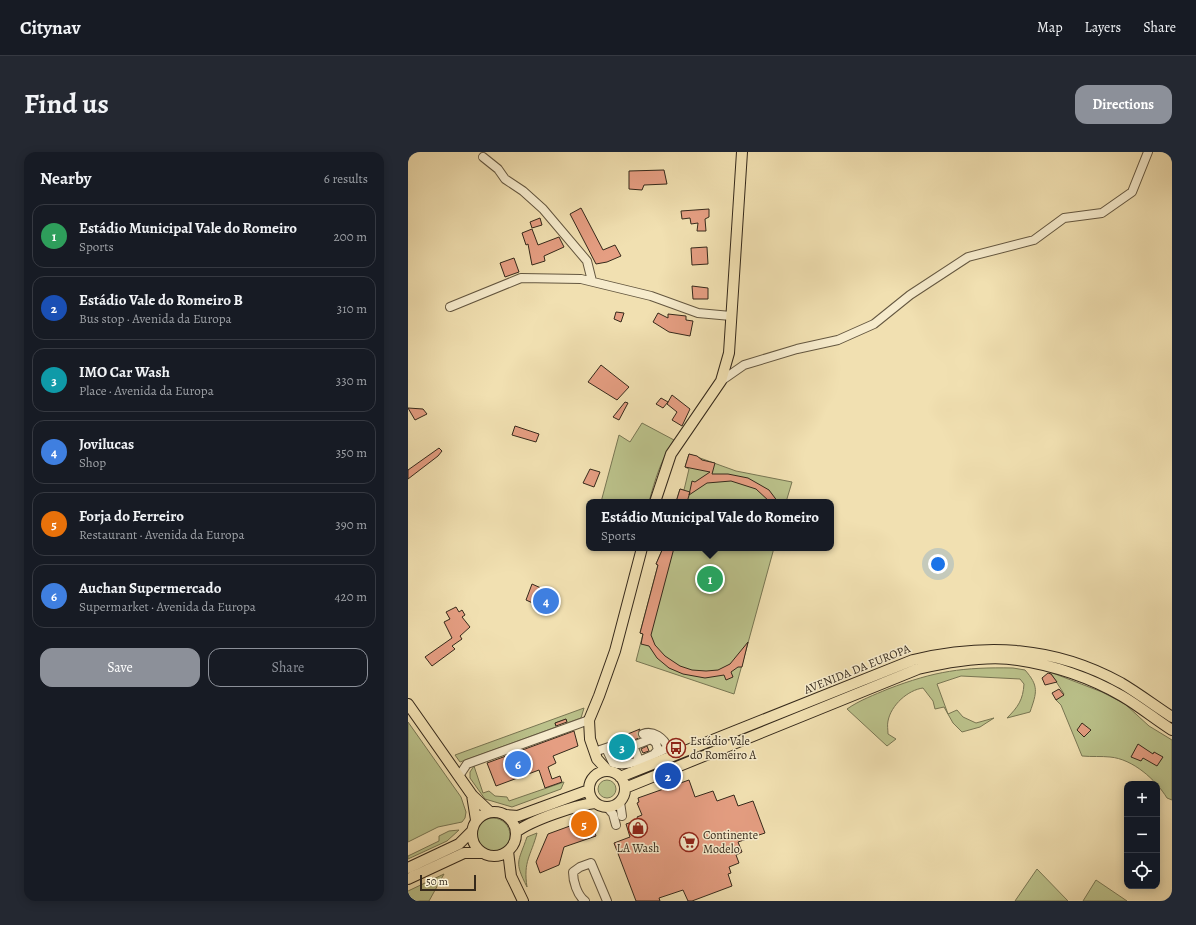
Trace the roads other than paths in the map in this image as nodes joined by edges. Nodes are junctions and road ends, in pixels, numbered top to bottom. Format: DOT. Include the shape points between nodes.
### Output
graph roads {
  1 [pos="742,152"];
  2 [pos="1148,152"];
  3 [pos="483,157"];
  4 [pos="592,281"];
  5 [pos="450,307"];
  6 [pos="731,316"];
  7 [pos="721,381"];
  8 [pos="656,499"];
  9 [pos="641,551"];
  10 [pos="408,704"];
  11 [pos="1172,717"];
  12 [pos="588,720"];
  13 [pos="1172,730"];
  14 [pos="643,734"];
  15 [pos="615,744"];
  16 [pos="606,748"];
  17 [pos="656,748"];
  18 [pos="637,755"];
  19 [pos="596,756"];
  20 [pos="608,771"];
  21 [pos="459,776"];
  22 [pos="595,776"];
  23 [pos="620,777"];
  24 [pos="625,788"];
  25 [pos="589,790"];
  26 [pos="472,795"];
  27 [pos="620,802"];
  28 [pos="595,803"];
  29 [pos="607,807"];
  30 [pos="490,812"];
  31 [pos="506,815"];
  32 [pos="622,816"];
  33 [pos="476,820"];
  34 [pos="616,825"];
  35 [pos="471,832"];
  36 [pos="516,832"];
  37 [pos="508,851"];
  38 [pos="481,853"];
  39 [pos="494,856"];
  40 [pos="408,868"];
  41 [pos="511,876"];
  42 [pos="408,879"];
  43 [pos="523,901"];
  44 [pos="584,901"];
  45 [pos="607,901"];
  1 -- 6 [label="main road"];
  2 -- 7 [label="street" via="1132,192 1102,212 1064,218 1034,240 968,257 910,295 874,324 838,340 797,349 744,366"];
  3 -- 4 [label="street" via="498,169 505,179 543,209 587,262"];
  4 -- 5 [label="street" via="521,278"];
  4 -- 6 [label="street" via="651,296 698,313"];
  6 -- 7 [label="main road" via="729,353"];
  7 -- 8 [label="main road" via="671,454"];
  9 -- 12 [label="main road" via="614,651"];
  10 -- 21 [label="main road"];
  11 -- 23 [label="main road, AVENIDA DA EUROPA" via="1119,683 1090,669 1054,657 1013,650 964,650 913,660"];
  12 -- 19 [label="main road" via="590,739"];
  12 -- 21 [label="street" via="467,764"];
  13 -- 24 [label="main road, AVENIDA DA EUROPA" via="1122,696 1098,683 1060,669 1018,660 969,660 918,669"];
  14 -- 17 [label="street" via="653,732 667,744 668,748"];
  15 -- 16 [label="street"];
  16 -- 18 [label="street" via="613,764 619,766"];
  16 -- 19 [label="street"];
  17 -- 18 [label="street"];
  17 -- 18 [label="street" via="651,739 633,746"];
  19 -- 20 [label="main road"];
  19 -- 22 [label="main road"];
  20 -- 22 [label="main road"];
  20 -- 23 [label="main road"];
  21 -- 26 [label="main road"];
  22 -- 25 [label="main road"];
  23 -- 24 [label="main road"];
  24 -- 27 [label="main road"];
  25 -- 28 [label="main road"];
  25 -- 31 [label="main road" via="518,816"];
  26 -- 30 [label="main road"];
  26 -- 33 [label="main road"];
  27 -- 29 [label="main road"];
  27 -- 32 [label="street"];
  28 -- 29 [label="main road"];
  28 -- 36 [label="main road" via="584,804 525,826"];
  29 -- 34 [label="street" via="613,814"];
  30 -- 31 [label="main road"];
  30 -- 33 [label="main road"];
  31 -- 36 [label="main road" via="514,824"];
  33 -- 35 [label="main road"];
  35 -- 38 [label="main road" via="473,842"];
  35 -- 40 [label="main road" via="459,844"];
  36 -- 37 [label="main road" via="514,843"];
  37 -- 39 [label="main road"];
  37 -- 41 [label="main road"];
  38 -- 39 [label="main road"];
  38 -- 42 [label="main road" via="464,853"];
  39 -- 41 [label="main road"];
  41 -- 43 [label="main road"];
  44 -- 45 [label="street" via="576,887 573,872 580,866 591,863"];
}
